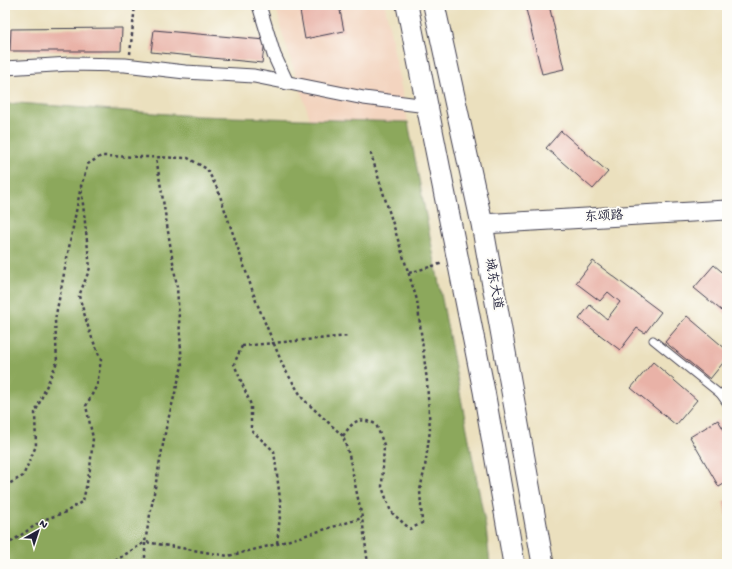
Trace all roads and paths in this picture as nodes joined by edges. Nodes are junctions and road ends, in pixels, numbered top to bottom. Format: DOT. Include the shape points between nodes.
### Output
graph roads {
  1 [pos="134,5"];
  2 [pos="260,5"];
  3 [pos="408,5"];
  4 [pos="434,5"];
  5 [pos="129,65"];
  6 [pos="5,68"];
  7 [pos="288,83"];
  8 [pos="427,106"];
  9 [pos="370,151"];
  10 [pos="156,157"];
  11 [pos="81,186"];
  12 [pos="727,210"];
  13 [pos="482,224"];
  14 [pos="458,260"];
  15 [pos="409,272"];
  16 [pos="348,336"];
  17 [pos="653,340"];
  18 [pos="727,389"];
  19 [pos="720,394"];
  20 [pos="727,404"];
  21 [pos="343,436"];
  22 [pos="5,486"];
  23 [pos="362,518"];
  24 [pos="145,542"];
  25 [pos="5,543"];
  26 [pos="277,544"];
  27 [pos="110,564"];
  28 [pos="145,564"];
  29 [pos="368,564"];
  30 [pos="514,564"];
  31 [pos="543,564"];
  1 -- 5 [label="path"];
  2 -- 7 [label="street" via="274,54"];
  3 -- 8 [label="main road"];
  4 -- 13 [label="main road, 城东大道"];
  5 -- 6 [label="street" via="70,64"];
  5 -- 7 [label="street" via="185,72 254,76"];
  7 -- 8 [label="street" via="364,98"];
  8 -- 14 [label="main road"];
  9 -- 15 [label="path"];
  10 -- 11 [label="path" via="101,156 88,164"];
  10 -- 21 [label="path" via="188,158 207,168 218,190 256,301 284,368 303,399"];
  10 -- 24 [label="path" via="177,287 182,366 166,428"];
  11 -- 22 [label="path" via="55,320 57,362 35,413 36,446 23,476"];
  11 -- 25 [label="path" via="90,268 79,296 101,360 97,385 86,406 93,438 83,501"];
  12 -- 13 [label="street, 东颂路"];
  13 -- 31 [label="main road, 城东大道"];
  14 -- 15 [label="path"];
  14 -- 30 [label="main road"];
  15 -- 21 [label="path" via="417,300 430,430 420,490 422,523 410,529 391,512 382,487 384,445 376,424 364,420 352,423"];
  16 -- 26 [label="path, bridge" via="242,346 234,364 251,405 251,430 274,451 281,507"];
  17 -- 19 [label="lane"];
  18 -- 19 [label="lane"];
  19 -- 20 [label="lane"];
  21 -- 23 [label="path"];
  23 -- 26 [label="path"];
  23 -- 29 [label="path"];
  24 -- 26 [label="path" via="228,556"];
  24 -- 27 [label="path"];
  24 -- 28 [label="path"];
}
